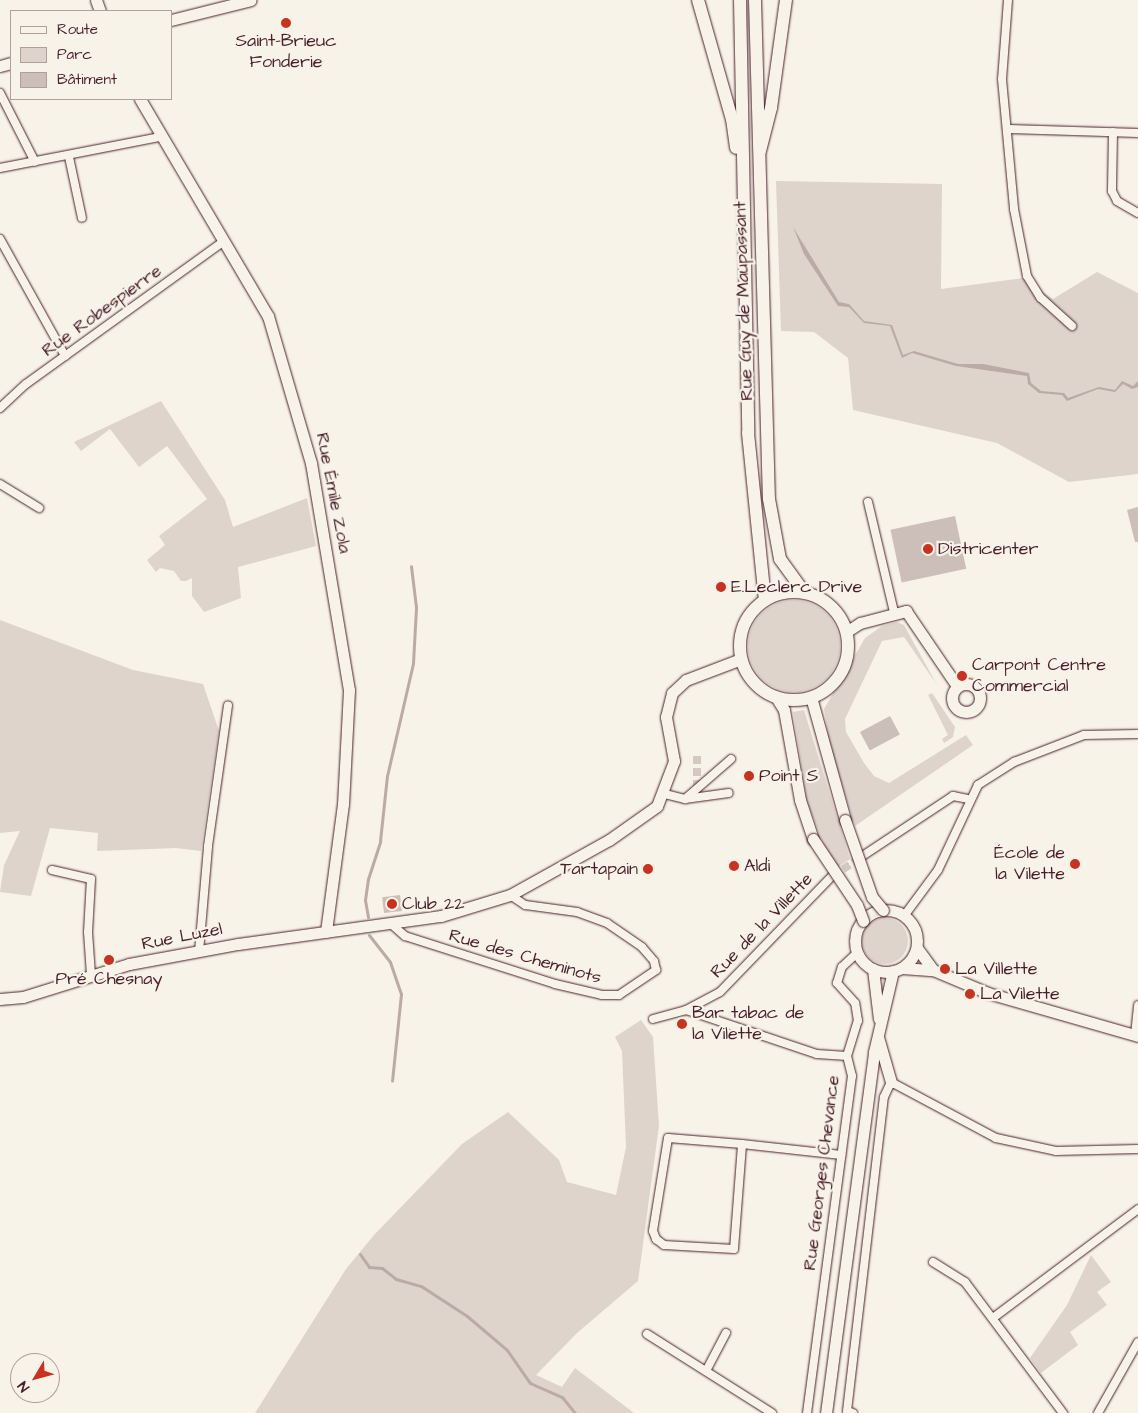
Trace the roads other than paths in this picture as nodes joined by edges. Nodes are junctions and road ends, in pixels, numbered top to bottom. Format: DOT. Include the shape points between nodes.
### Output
graph roads {
  1 [pos="251,0"];
  2 [pos="698,0"];
  3 [pos="740,0"];
  4 [pos="755,0"];
  5 [pos="786,0"];
  6 [pos="1008,0"];
  7 [pos="172,20"];
  8 [pos="0,93"];
  9 [pos="140,100"];
  10 [pos="1009,129"];
  11 [pos="1113,132"];
  12 [pos="1138,133"];
  13 [pos="159,137"];
  14 [pos="757,156"];
  15 [pos="68,157"];
  16 [pos="35,162"];
  17 [pos="0,168"];
  18 [pos="744,206"];
  19 [pos="1138,213"];
  20 [pos="82,218"];
  21 [pos="0,238"];
  22 [pos="224,242"];
  23 [pos="1072,326"];
  24 [pos="65,356"];
  25 [pos="0,408"];
  26 [pos="0,484"];
  27 [pos="868,502"];
  28 [pos="39,508"];
  29 [pos="804,592"];
  30 [pos="765,600"];
  31 [pos="894,612"];
  32 [pos="846,632"];
  33 [pos="741,659"];
  34 [pos="956,686"];
  35 [pos="776,697"];
  36 [pos="811,697"];
  37 [pos="228,705"];
  38 [pos="1138,734"];
  39 [pos="731,759"];
  40 [pos="665,794"];
  41 [pos="730,794"];
  42 [pos="685,799"];
  43 [pos="969,799"];
  44 [pos="864,855"];
  45 [pos="52,870"];
  46 [pos="832,876"];
  47 [pos="510,895"];
  48 [pos="883,910"];
  49 [pos="904,916"];
  50 [pos="863,921"];
  51 [pos="390,923"];
  52 [pos="326,932"];
  53 [pos="917,948"];
  54 [pos="199,952"];
  55 [pos="858,952"];
  56 [pos="873,969"];
  57 [pos="898,970"];
  58 [pos="933,970"];
  59 [pos="91,975"];
  60 [pos="0,999"];
  61 [pos="1138,1005"];
  62 [pos="686,1010"];
  63 [pos="653,1019"];
  64 [pos="879,1019"];
  65 [pos="877,1033"];
  66 [pos="1136,1036"];
  67 [pos="846,1056"];
  68 [pos="891,1082"];
  69 [pos="742,1144"];
  70 [pos="1138,1149"];
  71 [pos="841,1155"];
  72 [pos="1138,1209"];
  73 [pos="933,1262"];
  74 [pos="993,1318"];
  75 [pos="726,1333"];
  76 [pos="647,1334"];
  77 [pos="1138,1342"];
  78 [pos="706,1371"];
  79 [pos="772,1413"];
  80 [pos="807,1413"];
  81 [pos="826,1413"];
  82 [pos="853,1413"];
  83 [pos="1063,1413"];
  84 [pos="1098,1413"];
  1 -- 7 [label="street"];
  2 -- 18 [label="main road" via="732,119"];
  3 -- 18 [label="main road, Rue Guy de Maupassant"];
  4 -- 14 [label="main road, Rue Guy de Maupassant"];
  5 -- 14 [label="main road" via="765,143"];
  6 -- 10 [label="street" via="1002,79"];
  8 -- 16 [label="street"];
  9 -- 13 [label="street, Rue Émile Zola"];
  10 -- 11 [label="street"];
  10 -- 23 [label="street" via="1014,209 1027,276 1041,298"];
  11 -- 12 [label="street"];
  11 -- 19 [label="street" via="1112,191 1117,201"];
  13 -- 15 [label="street"];
  13 -- 22 [label="street, Rue Émile Zola"];
  14 -- 29 [label="main road, Rue Guy de Maupassant" via="769,499 780,559"];
  15 -- 16 [label="street"];
  15 -- 20 [label="street"];
  16 -- 17 [label="street"];
  18 -- 30 [label="main road, Rue Guy de Maupassant" via="748,433"];
  21 -- 24 [label="street"];
  22 -- 24 [label="street, Rue Robespierre"];
  22 -- 52 [label="street, Rue Émile Zola" via="268,316 279,348 311,463 349,690 343,804"];
  24 -- 25 [label="street, Rue Robespierre"];
  26 -- 28 [label="street"];
  27 -- 31 [label="street"];
  29 -- 30 [label="main road" via="790,591"];
  29 -- 32 [label="main road" via="831,606"];
  30 -- 33 [label="main road" via="743,626"];
  31 -- 32 [label="street"];
  31 -- 34 [label="street" via="906,611"];
  32 -- 36 [label="main road" via="845,664 826,690"];
  33 -- 35 [label="main road" via="760,688"];
  33 -- 40 [label="street" via="686,680 672,693 666,716 674,761"];
  35 -- 36 [label="main road"];
  35 -- 50 [label="street, bridge" via="784,710 800,800 813,839 857,905"];
  36 -- 48 [label="street, bridge" via="845,820 872,897"];
  37 -- 54 [label="street" via="208,846"];
  38 -- 43 [label="street" via="1084,735 1014,762 978,785"];
  39 -- 42 [label="street"];
  40 -- 42 [label="street"];
  40 -- 47 [label="street, Rue Luzel" via="645,818"];
  41 -- 42 [label="street"];
  43 -- 44 [label="street" via="953,796"];
  43 -- 49 [label="street" via="938,870"];
  45 -- 59 [label="street" via="91,879 88,932"];
  46 -- 62 [label="street, Rue de la Villette" via="720,992"];
  47 -- 51 [label="street, Rue Luzel" via="465,910"];
  47 -- 51 [label="street, Rue des Cheminots" via="525,905 577,912 607,923 642,947 654,961 656,970 619,995 602,995 555,984 405,936"];
  48 -- 49 [label="street"];
  48 -- 50 [label="street"];
  49 -- 53 [label="street" via="914,928"];
  50 -- 55 [label="street" via="856,936"];
  51 -- 52 [label="street, Rue Luzel"];
  52 -- 54 [label="street, Rue Luzel"];
  53 -- 57 [label="street"];
  53 -- 58 [label="street"];
  54 -- 59 [label="street, Rue Luzel"];
  55 -- 56 [label="street"];
  55 -- 67 [label="street, Rue Georges Chevance" via="842,967 837,982 855,1003 858,1021"];
  56 -- 57 [label="street"];
  56 -- 64 [label="street"];
  57 -- 58 [label="street"];
  57 -- 64 [label="street"];
  58 -- 66 [label="street" via="988,993"];
  59 -- 60 [label="street, Rue Luzel" via="23,997"];
  61 -- 66 [label="street"];
  62 -- 63 [label="street, Rue de la Villette"];
  62 -- 67 [label="street" via="817,1054"];
  64 -- 65 [label="street"];
  65 -- 68 [label="street"];
  65 -- 81 [label="street"];
  67 -- 71 [label="street, Rue Georges Chevance" via="852,1076"];
  68 -- 70 [label="street" via="996,1138 1056,1151"];
  68 -- 82 [label="street" via="884,1097 847,1411"];
  69 -- 69 [label="street" via="734,1249 664,1245 656,1239 653,1231 668,1138"];
  69 -- 71 [label="street"];
  71 -- 80 [label="street, Rue Georges Chevance"];
  72 -- 74 [label="street"];
  73 -- 74 [label="street" via="965,1282"];
  74 -- 83 [label="street"];
  75 -- 78 [label="street"];
  76 -- 78 [label="street"];
  77 -- 84 [label="street"];
  78 -- 79 [label="street"];
}
